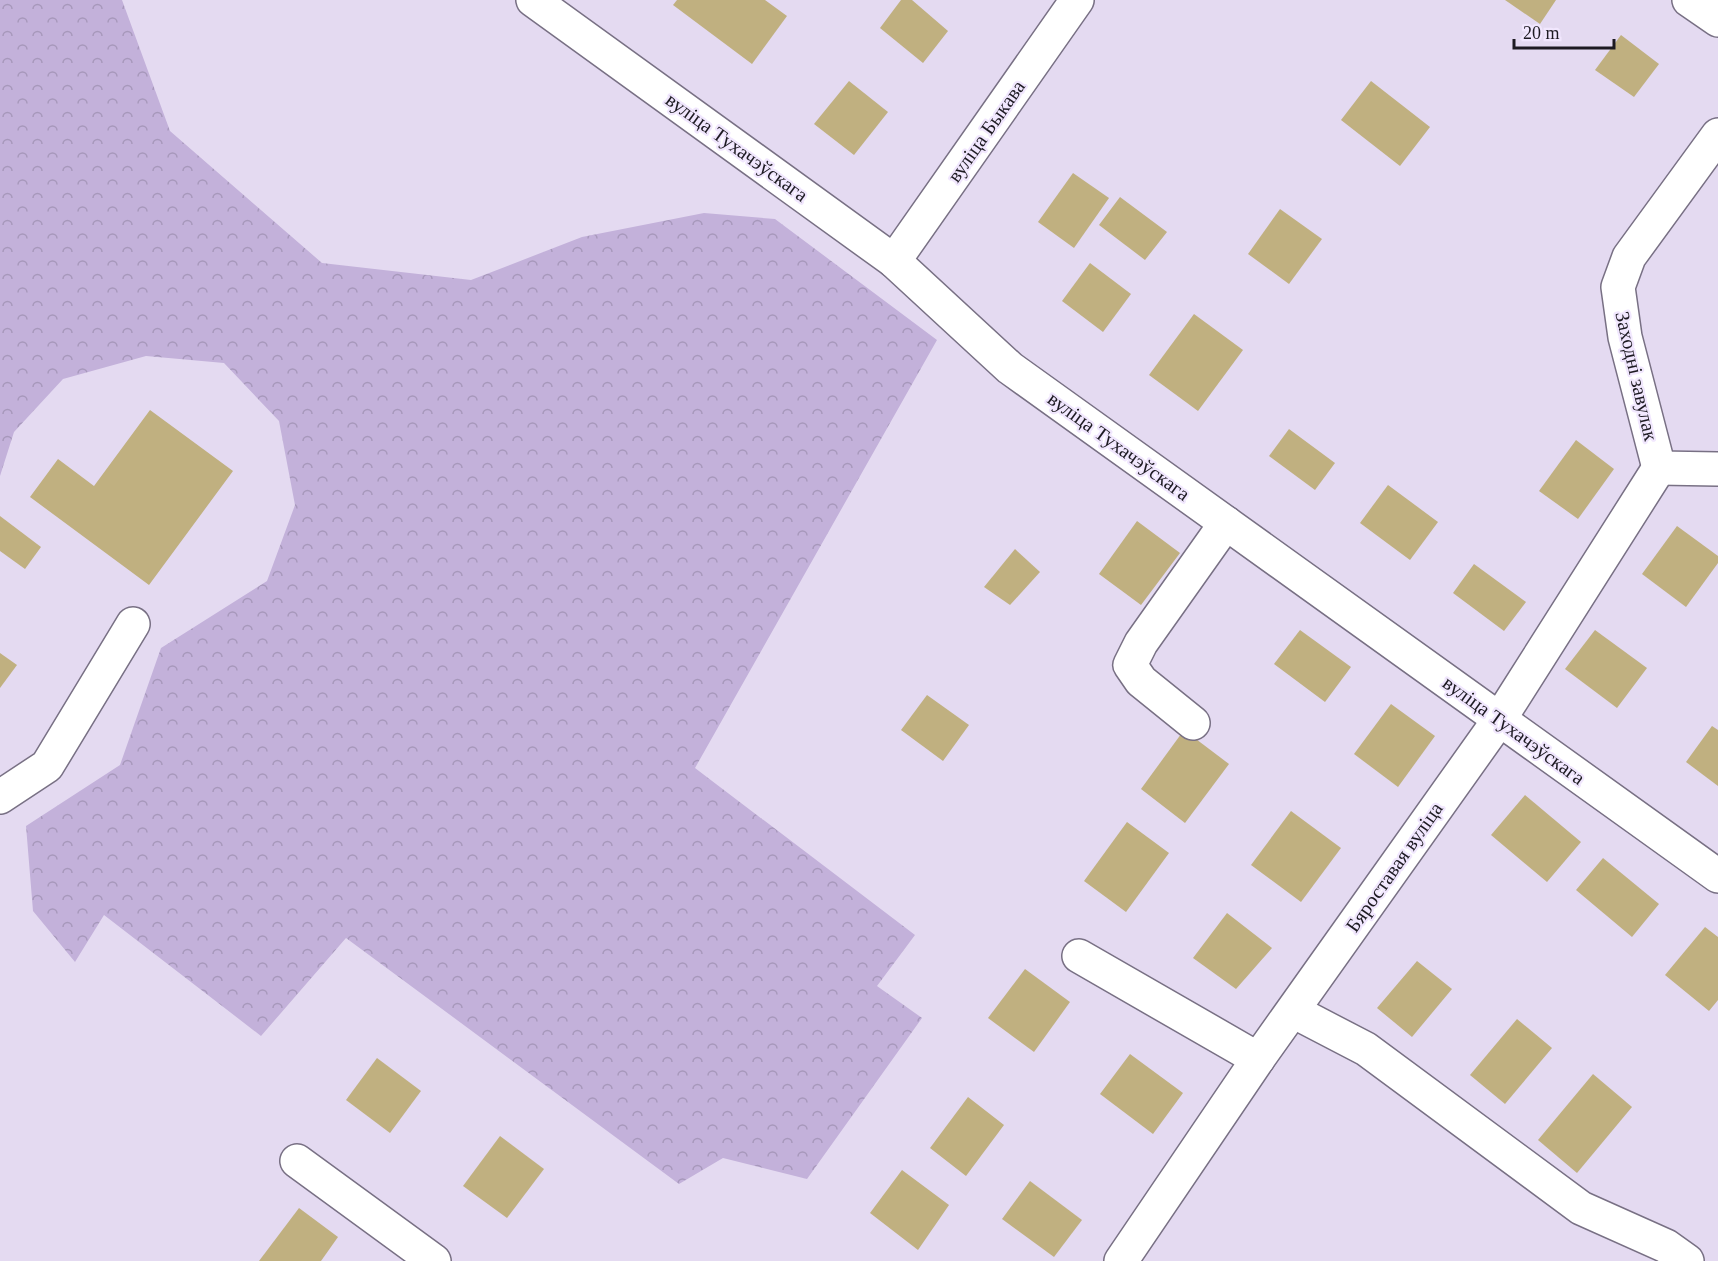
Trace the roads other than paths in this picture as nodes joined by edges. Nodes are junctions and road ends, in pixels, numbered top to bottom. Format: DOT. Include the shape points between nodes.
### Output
graph roads {
  1 [pos="533,0"];
  2 [pos="1077,0"];
  3 [pos="1689,0"];
  4 [pos="1718,20"];
  5 [pos="1718,135"];
  6 [pos="894,261"];
  7 [pos="1659,468"];
  8 [pos="1718,469"];
  9 [pos="1226,523"];
  10 [pos="133,624"];
  11 [pos="1499,720"];
  12 [pos="1193,723"];
  13 [pos="0,797"];
  14 [pos="1713,864"];
  15 [pos="1079,956"];
  16 [pos="1293,1011"];
  17 [pos="1258,1059"];
  18 [pos="297,1161"];
  19 [pos="434,1261"];
  20 [pos="1121,1261"];
  21 [pos="1687,1261"];
  1 -- 6 [label="street, вуліца Тухачэўскага"];
  2 -- 6 [label="street, вуліца Быкава"];
  3 -- 4 [label="street"];
  5 -- 7 [label="street, Заходні завулак" via="1629,257 1618,287 1625,337"];
  6 -- 9 [label="street, вуліца Тухачэўскага" via="1010,368"];
  7 -- 8 [label="street"];
  7 -- 11 [label="street, Бяроставая вуліца"];
  9 -- 11 [label="street, вуліца Тухачэўскага"];
  9 -- 12 [label="street" via="1130,665 1141,681"];
  10 -- 13 [label="street" via="47,766"];
  11 -- 14 [label="street, вуліца Тухачэўскага"];
  11 -- 16 [label="street, Бяроставая вуліца"];
  15 -- 17 [label="street"];
  16 -- 17 [label="street, Бяроставая вуліца"];
  16 -- 21 [label="street" via="1366,1049 1581,1208 1666,1246"];
  17 -- 20 [label="street, Бяроставая вуліца"];
  18 -- 19 [label="street"];
}
